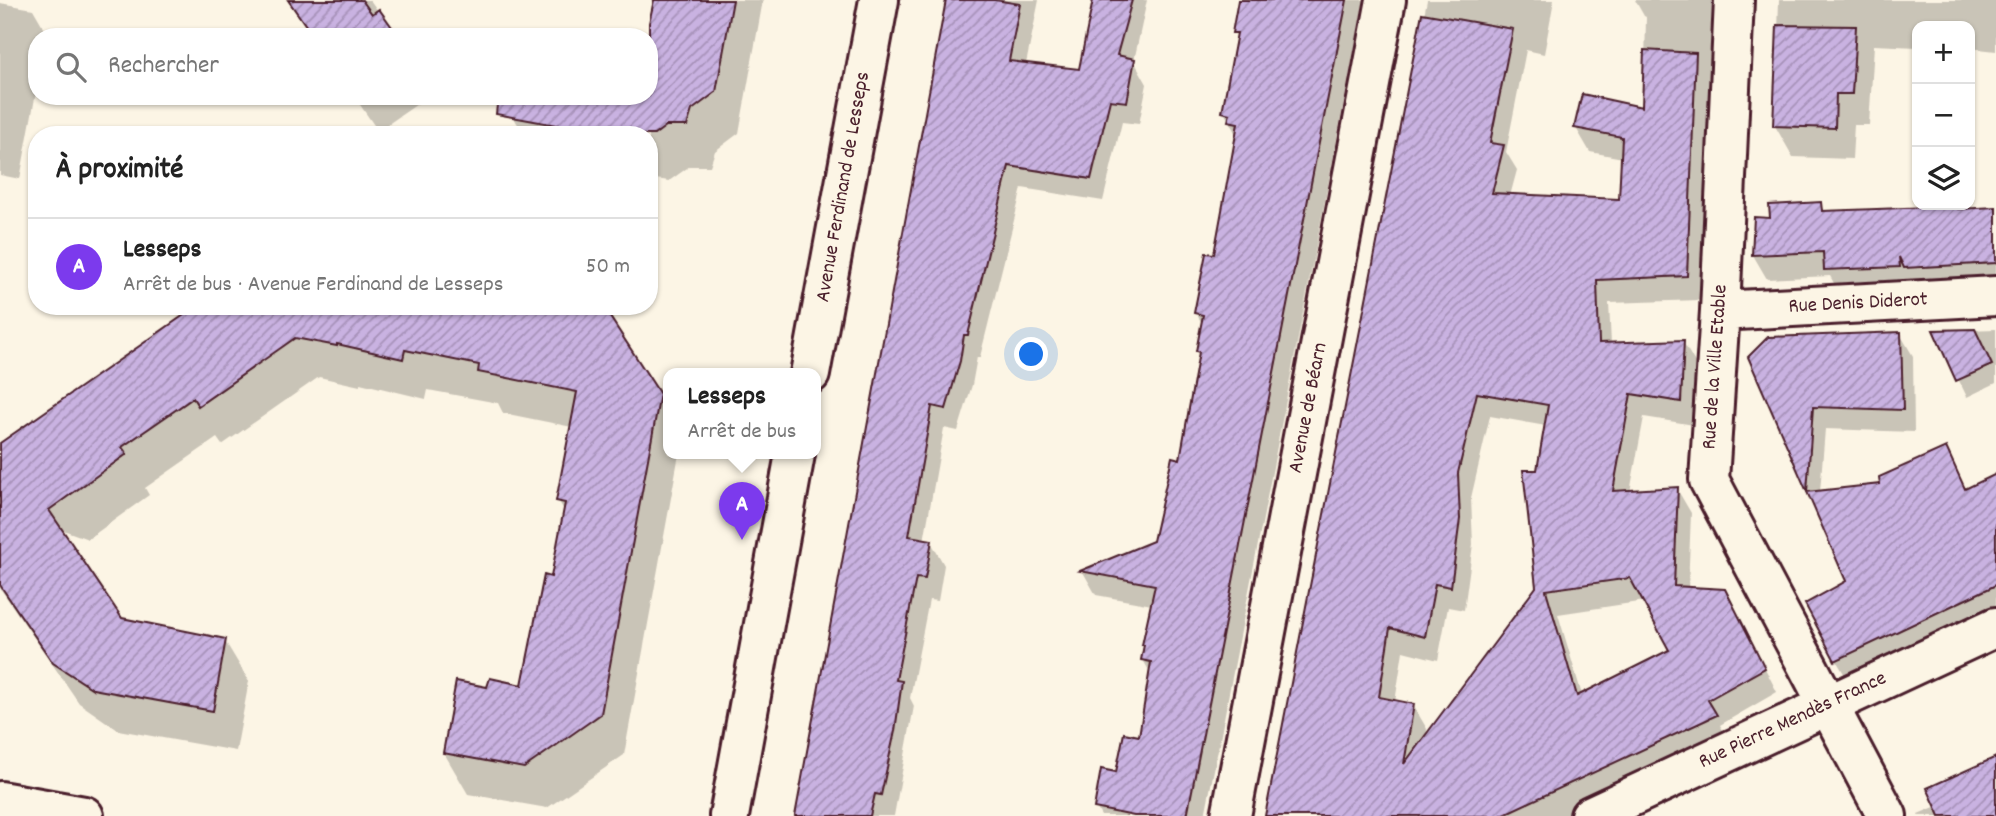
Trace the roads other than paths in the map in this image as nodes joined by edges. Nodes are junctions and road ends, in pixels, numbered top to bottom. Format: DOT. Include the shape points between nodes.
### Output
graph roads {
  1 [pos="878,0"];
  2 [pos="1386,0"];
  3 [pos="1734,0"];
  4 [pos="1996,296"];
  5 [pos="1720,311"];
  6 [pos="811,368"];
  7 [pos="794,459"];
  8 [pos="1996,627"];
  9 [pos="1829,705"];
  10 [pos="0,800"];
  11 [pos="84,816"];
  12 [pos="729,816"];
  13 [pos="1231,816"];
  14 [pos="1590,816"];
  15 [pos="1887,816"];
  1 -- 6 [label="street, Avenue Ferdinand de Lesseps"];
  2 -- 13 [label="street, Avenue de Béarn"];
  3 -- 5 [label="street, Rue de la Ville Etable"];
  4 -- 5 [label="street, Rue Denis Diderot"];
  5 -- 9 [label="street, Rue de la Ville Etable" via="1709,480"];
  7 -- 12 [label="street"];
  8 -- 9 [label="street, Rue Pierre Mendès France"];
  9 -- 14 [label="street, Rue Pierre Mendès France"];
  9 -- 15 [label="street, Rue de la Ville Etable"];
  10 -- 11 [label="street"];
}
